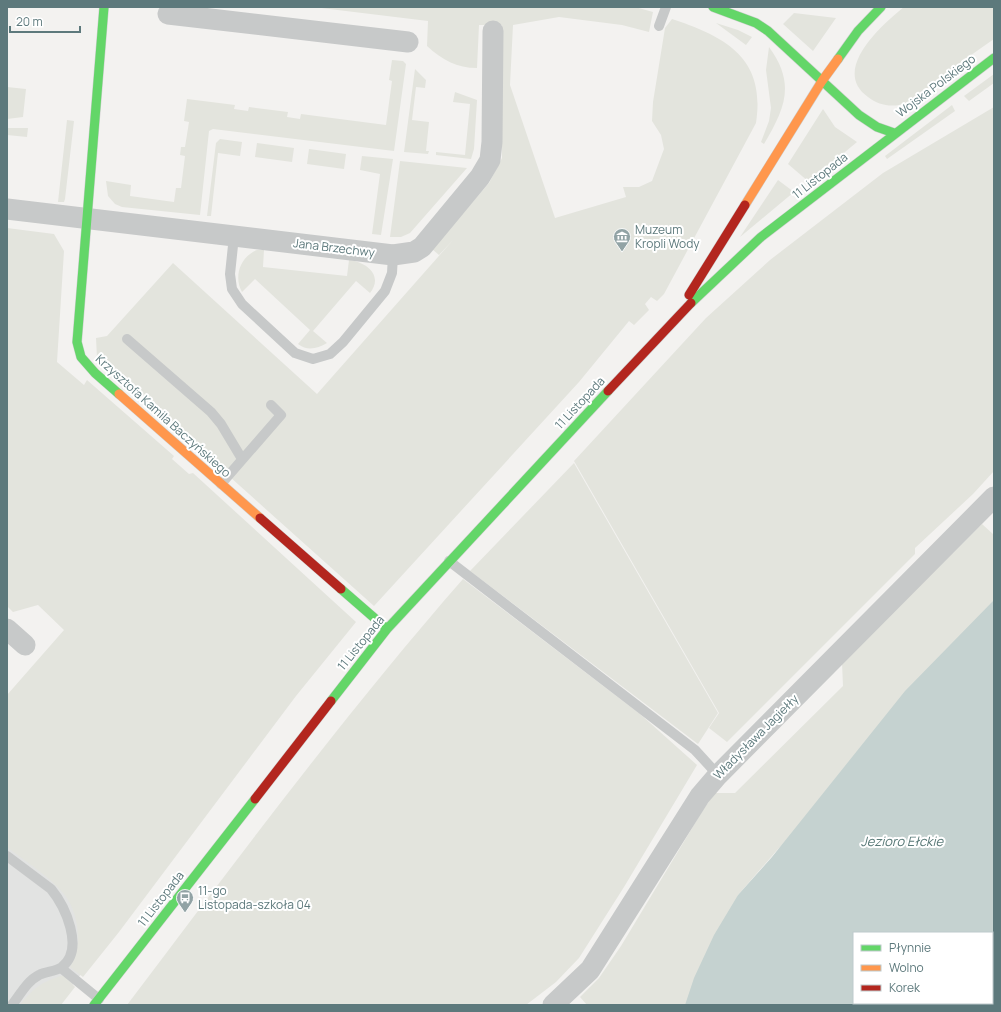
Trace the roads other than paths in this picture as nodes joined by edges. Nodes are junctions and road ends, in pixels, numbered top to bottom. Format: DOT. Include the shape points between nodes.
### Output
graph roads {
  1 [pos="104,7"];
  2 [pos="666,7"];
  3 [pos="713,7"];
  4 [pos="881,7"];
  5 [pos="168,14"];
  6 [pos="659,26"];
  7 [pos="493,31"];
  8 [pos="408,42"];
  9 [pos="994,58"];
  10 [pos="822,81"];
  11 [pos="894,133"];
  12 [pos="7,209"];
  13 [pos="87,219"];
  14 [pos="234,236"];
  15 [pos="394,255"];
  16 [pos="674,320"];
  17 [pos="127,339"];
  18 [pos="271,405"];
  19 [pos="242,459"];
  20 [pos="221,484"];
  21 [pos="994,497"];
  22 [pos="449,561"];
  23 [pos="7,629"];
  24 [pos="387,629"];
  25 [pos="25,645"];
  26 [pos="718,775"];
  27 [pos="7,856"];
  28 [pos="61,968"];
  29 [pos="97,1002"];
  30 [pos="12,1005"];
  31 [pos="553,1005"];
  1 -- 13 [label="street, Krzysztofa Kamila Baczyńskiego"];
  2 -- 6 [label="lane"];
  3 -- 10 [label="street" via="768,30"];
  4 -- 10 [label="street" via="858,32"];
  5 -- 8 [label="street"];
  7 -- 15 [label="street, Jana Brzechwy" via="490,160 480,177 422,247 414,252"];
  9 -- 11 [label="street, Wojska Polskiego"];
  10 -- 11 [label="street" via="859,115"];
  10 -- 16 [label="street, 11 Listopada"];
  11 -- 16 [label="street, 11 Listopada" via="761,237"];
  12 -- 13 [label="street, Jana Brzechwy"];
  13 -- 14 [label="street, Jana Brzechwy"];
  13 -- 20 [label="street, Krzysztofa Kamila Baczyńskiego" via="77,342 81,357 95,373"];
  14 -- 15 [label="street, Jana Brzechwy"];
  14 -- 15 [label="lane" via="230,274 235,294 242,304 295,353 313,360 330,354 343,342 385,291 392,273"];
  16 -- 22 [label="street, 11 Listopada"];
  17 -- 19 [label="lane" via="211,412"];
  18 -- 19 [label="lane" via="281,415"];
  19 -- 20 [label="lane"];
  20 -- 24 [label="street, Krzysztofa Kamila Baczyńskiego"];
  21 -- 26 [label="street, Władysława Jagiełły"];
  22 -- 24 [label="street, 11 Listopada"];
  22 -- 26 [label="lane" via="695,750"];
  23 -- 25 [label="street"];
  24 -- 29 [label="street, 11 Listopada"];
  26 -- 31 [label="street, Władysława Jagiełły" via="700,796 590,970"];
  27 -- 28 [label="lane" via="50,889 61,902 72,941 68,961"];
  28 -- 29 [label="lane"];
  28 -- 30 [label="lane" via="39,975 30,982"];
}
